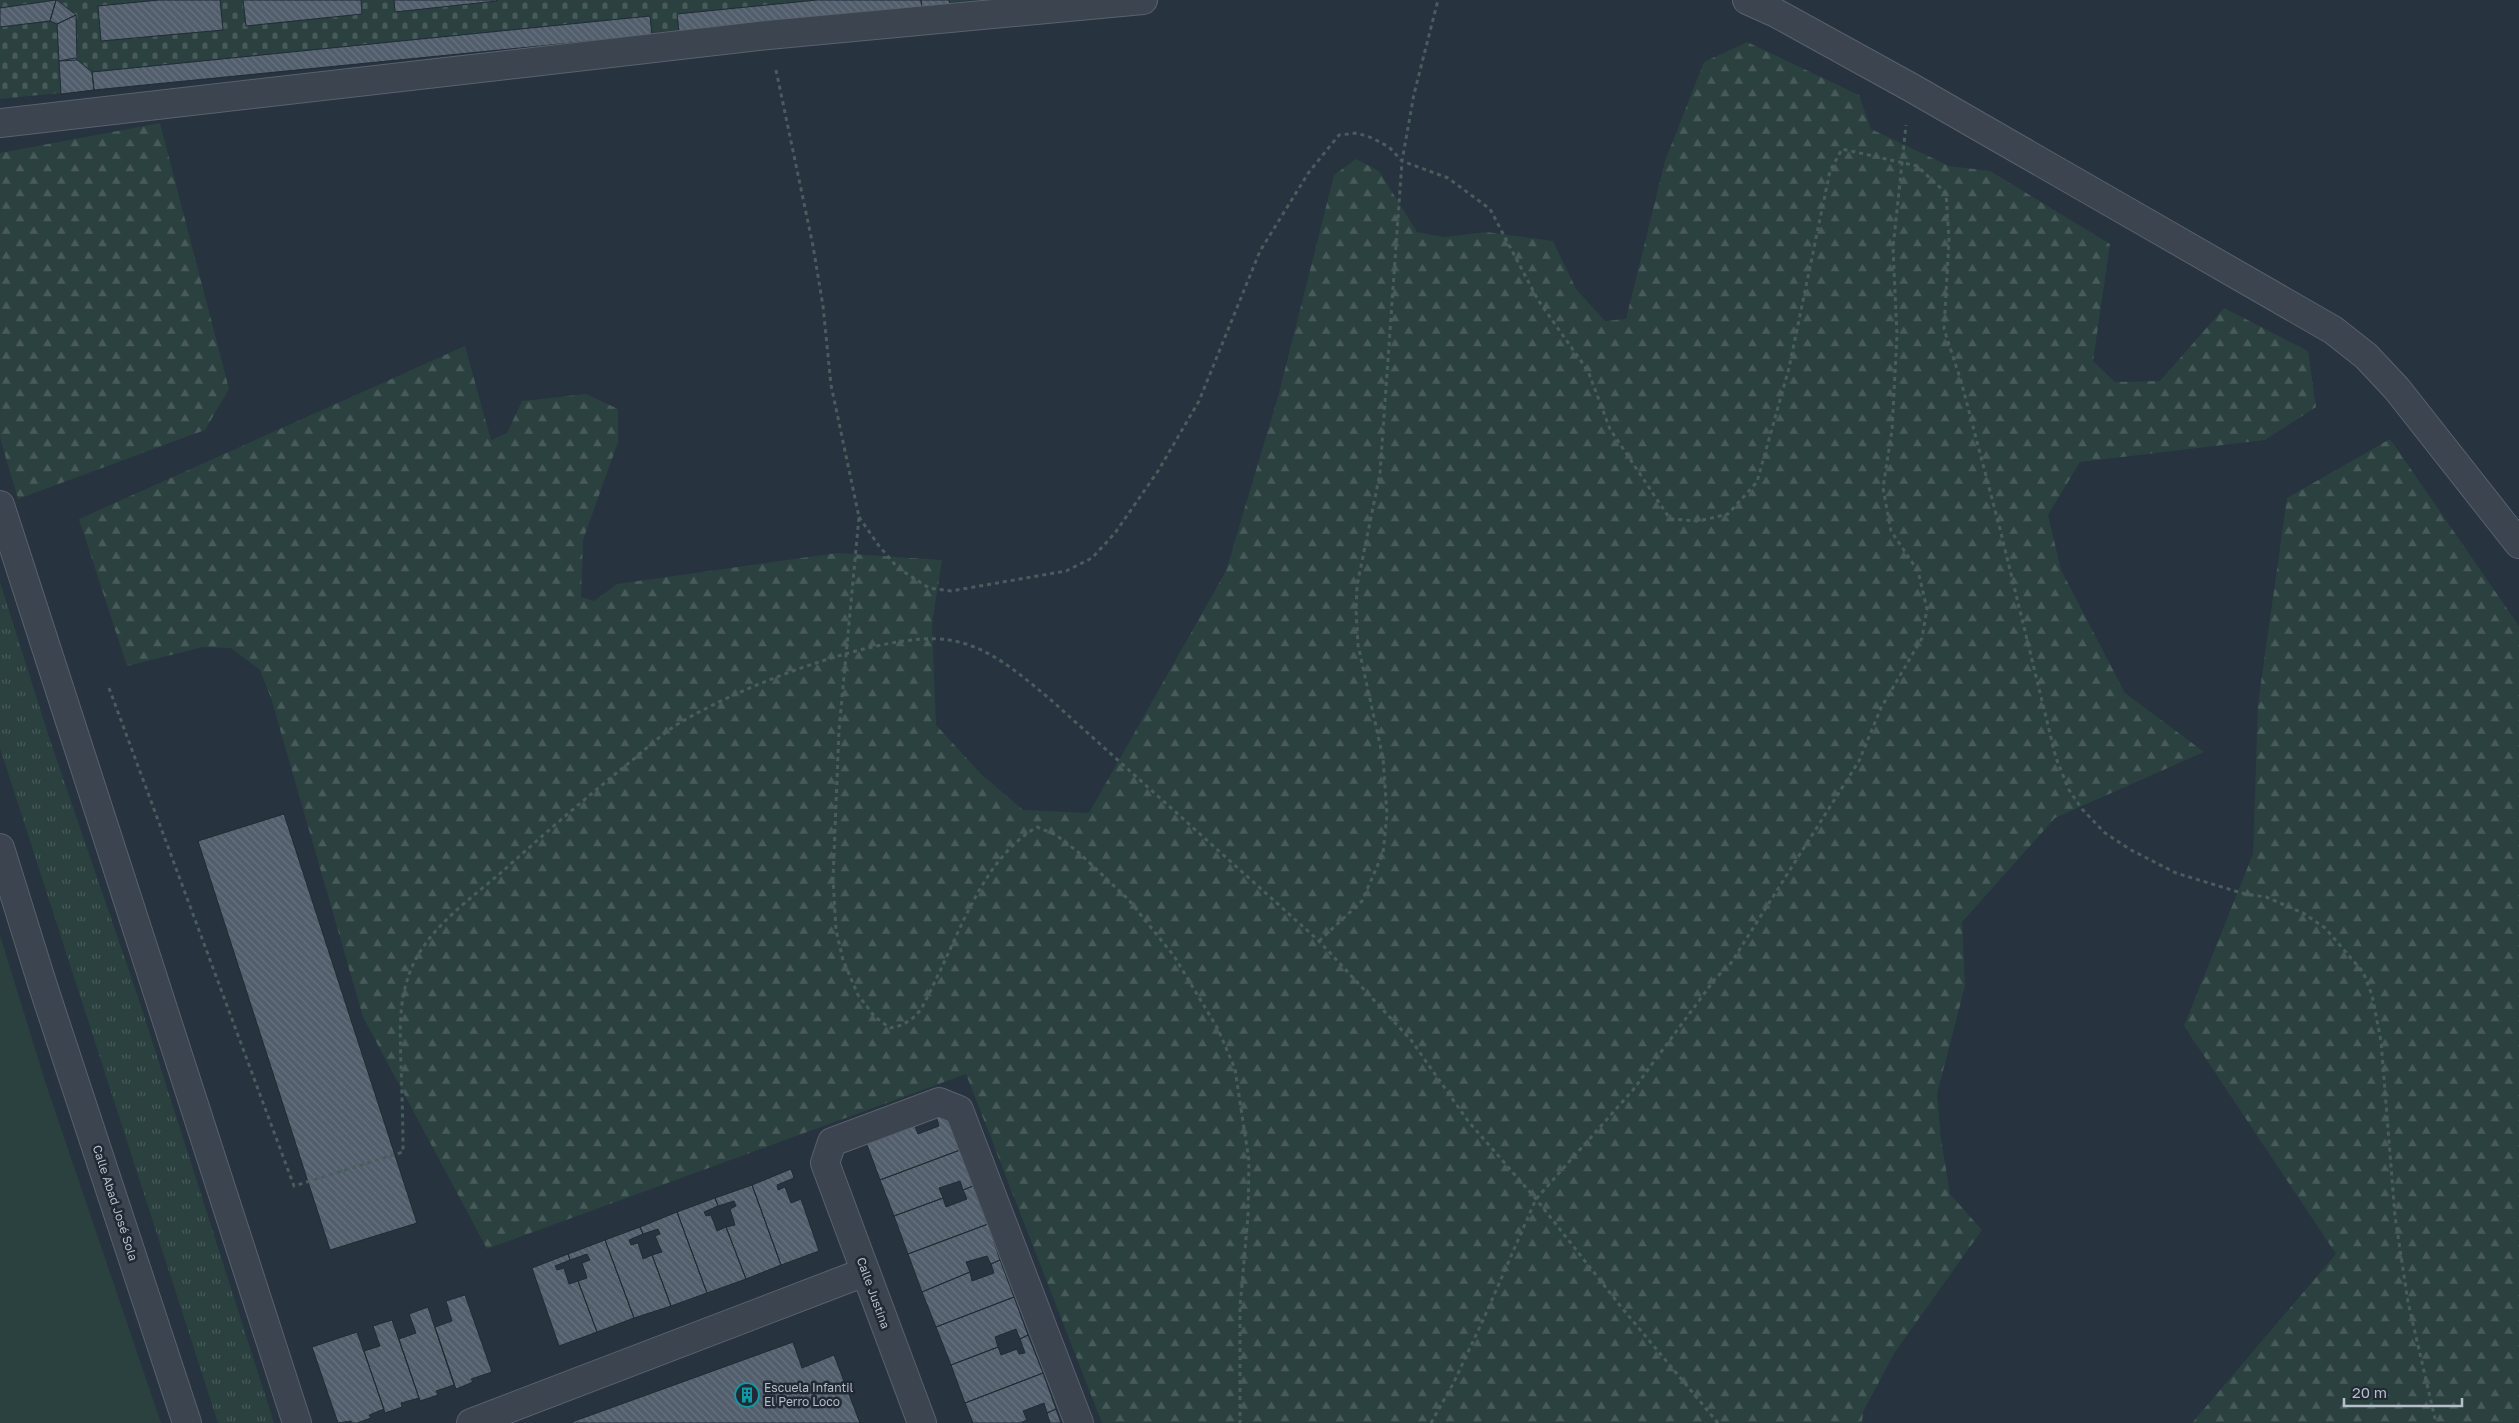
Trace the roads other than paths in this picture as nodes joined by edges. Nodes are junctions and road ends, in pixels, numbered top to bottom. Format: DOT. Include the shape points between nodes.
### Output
graph roads {
  1 [pos="1143,0"];
  2 [pos="1747,0"];
  3 [pos="0,123"];
  4 [pos="0,505"];
  5 [pos="2519,544"];
  6 [pos="0,848"];
  7 [pos="865,1272"];
  8 [pos="188,1423"];
  9 [pos="297,1423"];
  10 [pos="471,1423"];
  11 [pos="922,1423"];
  12 [pos="1079,1423"];
  1 -- 3 [label="street" via="768,35"];
  2 -- 5 [label="street" via="1912,88 2333,330 2366,356 2397,389"];
  4 -- 9 [label="street"];
  6 -- 8 [label="street, Calle Abad José Sola"];
  7 -- 10 [label="street"];
  7 -- 11 [label="street, Calle Justina"];
  7 -- 12 [label="street, Calle Justina" via="825,1164 832,1142 939,1102 959,1110"];
}
